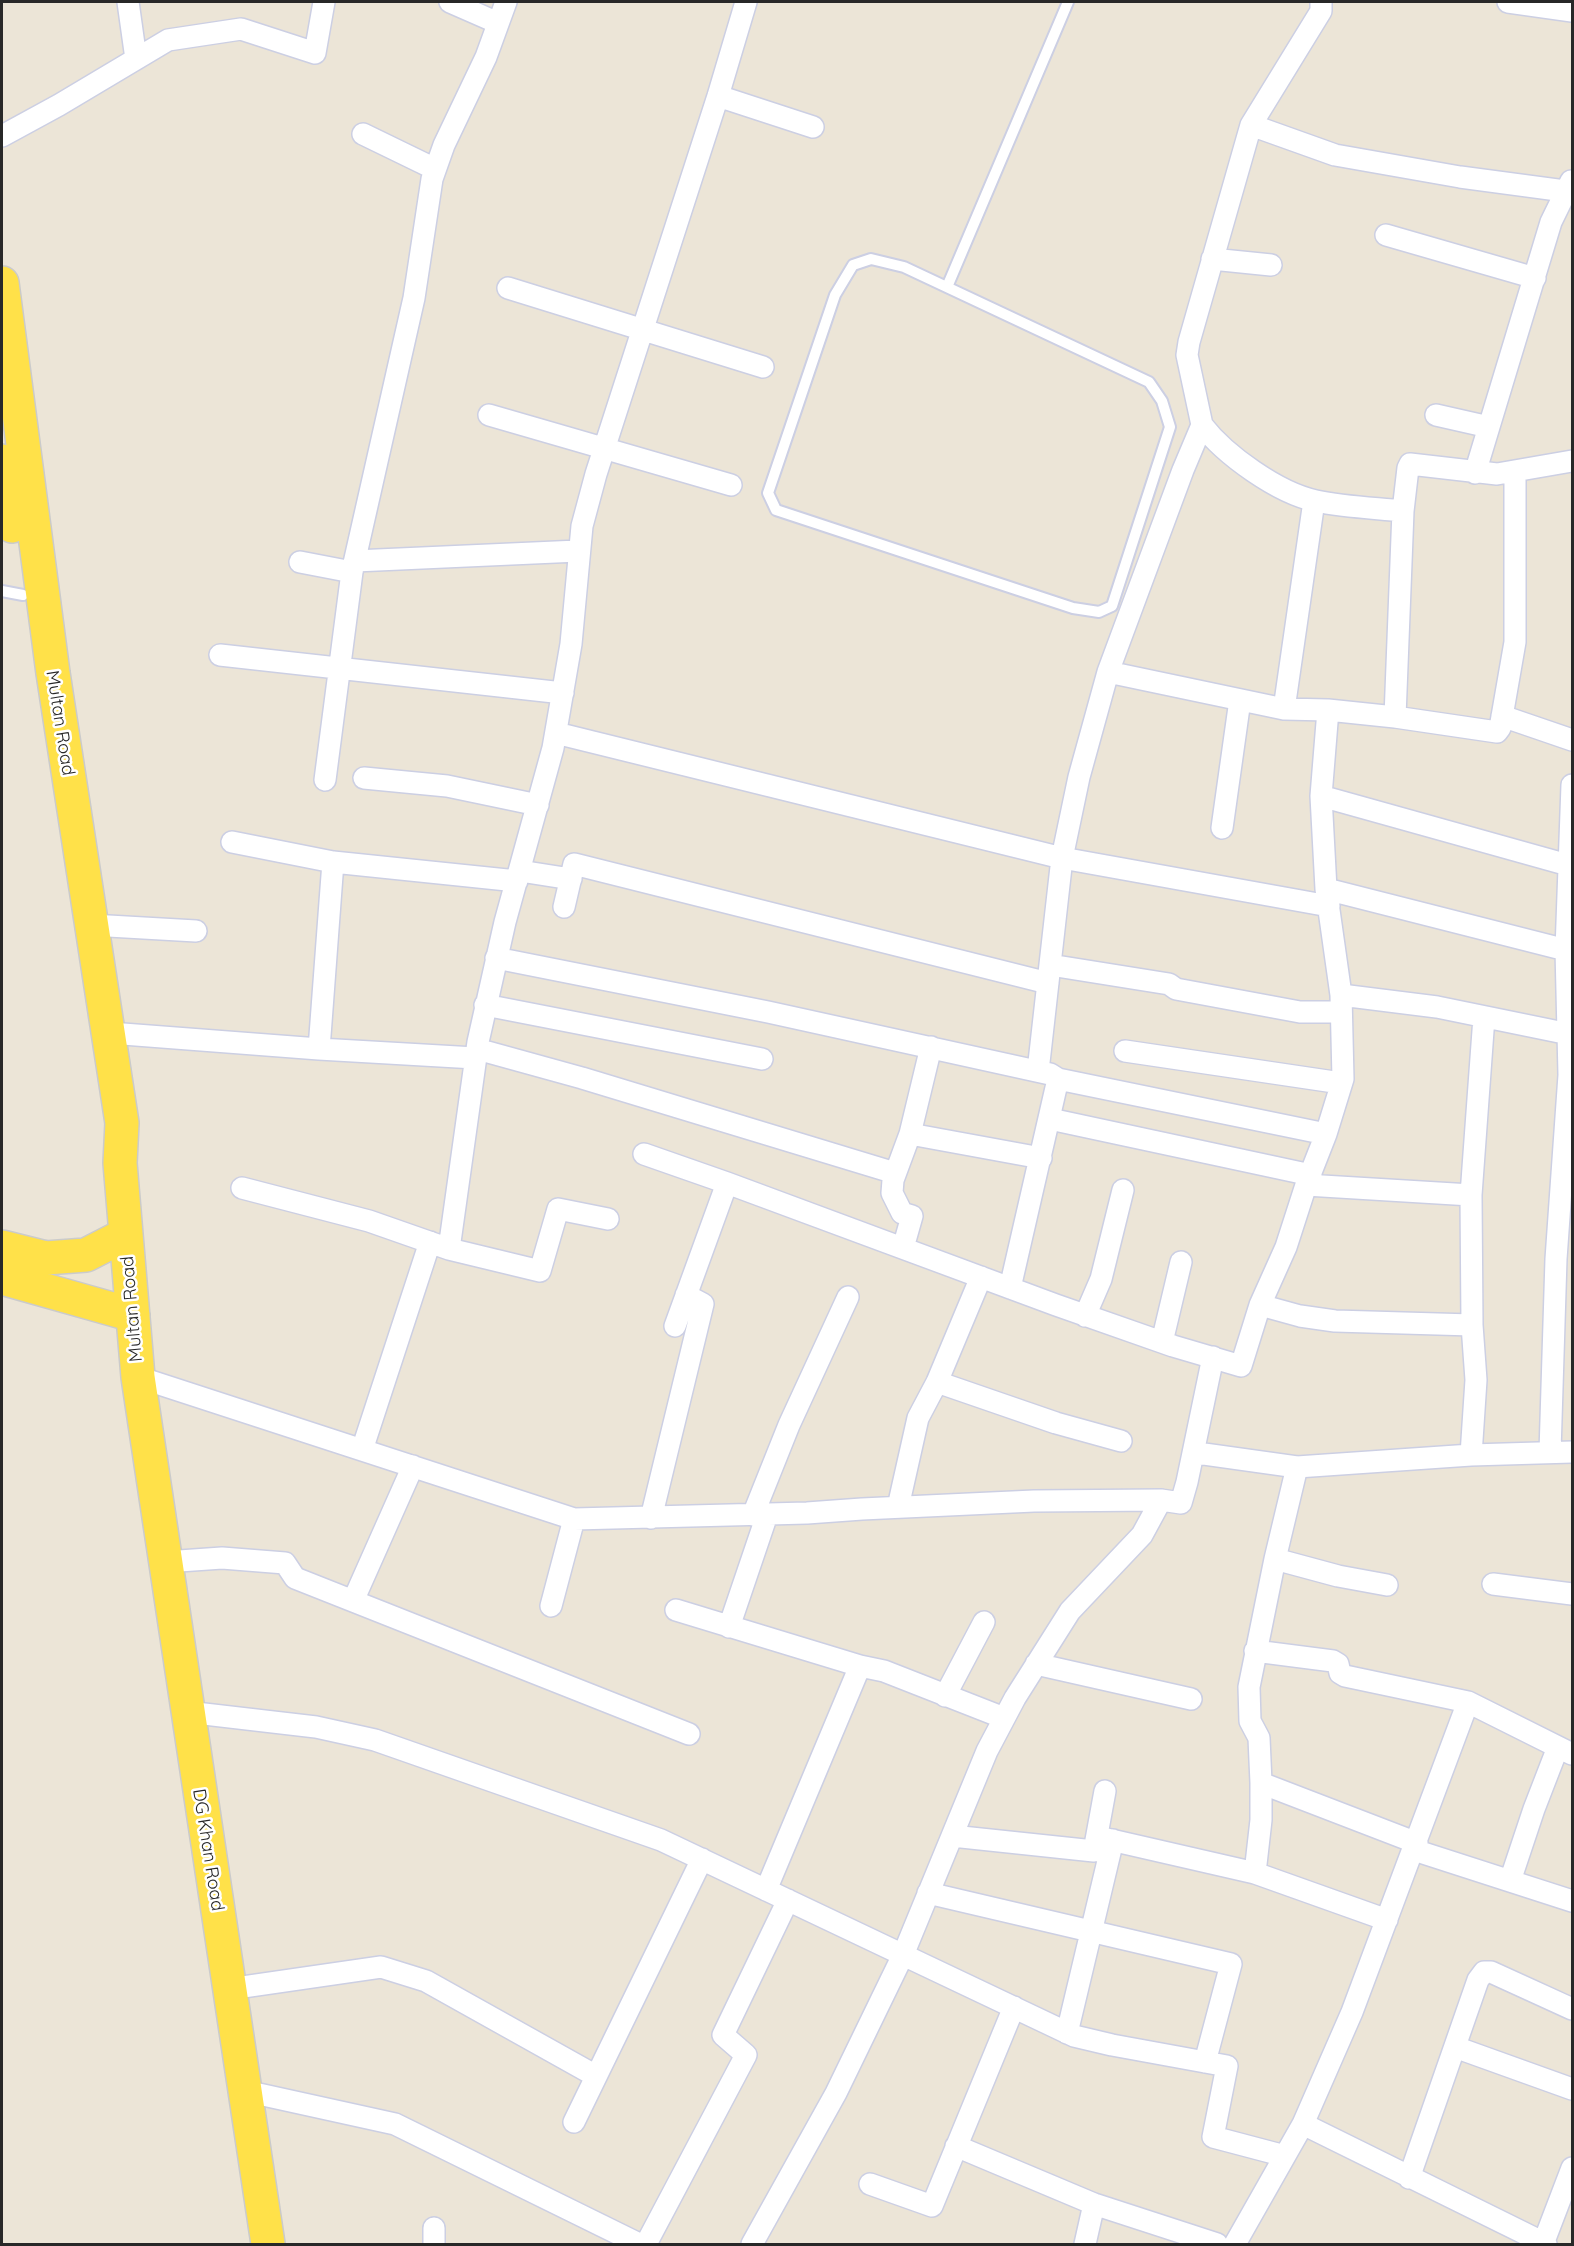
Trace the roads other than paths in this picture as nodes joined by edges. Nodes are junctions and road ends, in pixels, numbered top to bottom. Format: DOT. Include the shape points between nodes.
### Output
graph roads {
  1 [pos="128,2"];
  2 [pos="324,2"];
  3 [pos="450,2"];
  4 [pos="506,2"];
  5 [pos="746,2"];
  6 [pos="1068,2"];
  7 [pos="1321,2"];
  8 [pos="1508,2"];
  9 [pos="1572,11"];
  10 [pos="498,23"];
  11 [pos="136,59"];
  12 [pos="718,96"];
  13 [pos="1251,125"];
  14 [pos="813,127"];
  15 [pos="363,134"];
  16 [pos="2,136"];
  17 [pos="435,170"];
  18 [pos="1569,185"];
  19 [pos="1386,235"];
  20 [pos="1212,259"];
  21 [pos="1271,265"];
  22 [pos="1535,278"];
  23 [pos="2,283"];
  24 [pos="947,287"];
  25 [pos="508,288"];
  26 [pos="642,330"];
  27 [pos="763,367"];
  28 [pos="489,415"];
  29 [pos="1436,415"];
  30 [pos="1202,425"];
  31 [pos="1489,427"];
  32 [pos="604,448"];
  33 [pos="1572,461"];
  34 [pos="1515,471"];
  35 [pos="1474,472"];
  36 [pos="3,480"];
  37 [pos="731,485"];
  38 [pos="1314,501"];
  39 [pos="1403,511"];
  40 [pos="578,551"];
  41 [pos="300,562"];
  42 [pos="353,567"];
  43 [pos="12,593"];
  44 [pos="220,655"];
  45 [pos="340,668"];
  46 [pos="1108,672"];
  47 [pos="563,693"];
  48 [pos="1240,700"];
  49 [pos="1284,709"];
  50 [pos="1328,710"];
  51 [pos="1502,716"];
  52 [pos="1395,717"];
  53 [pos="556,733"];
  54 [pos="1572,738"];
  55 [pos="364,778"];
  56 [pos="325,780"];
  57 [pos="1572,785"];
  58 [pos="1321,796"];
  59 [pos="538,805"];
  60 [pos="1222,828"];
  61 [pos="232,842"];
  62 [pos="1570,854"];
  63 [pos="1062,858"];
  64 [pos="333,862"];
  65 [pos="518,876"];
  66 [pos="571,879"];
  67 [pos="1327,897"];
  68 [pos="564,907"];
  69 [pos="91,925"];
  70 [pos="196,931"];
  71 [pos="1566,950"];
  72 [pos="496,958"];
  73 [pos="1049,974"];
  74 [pos="1340,1004"];
  75 [pos="485,1005"];
  76 [pos="1484,1017"];
  77 [pos="110,1033"];
  78 [pos="1569,1034"];
  79 [pos="931,1047"];
  80 [pos="320,1049"];
  81 [pos="1125,1051"];
  82 [pos="476,1054"];
  83 [pos="762,1059"];
  84 [pos="1038,1071"];
  85 [pos="1058,1079"];
  86 [pos="1341,1083"];
  87 [pos="1050,1119"];
  88 [pos="910,1134"];
  89 [pos="1326,1134"];
  90 [pos="644,1154"];
  91 [pos="1041,1158"];
  92 [pos="120,1163"];
  93 [pos="895,1173"];
  94 [pos="1567,1178"];
  95 [pos="1308,1180"];
  96 [pos="727,1182"];
  97 [pos="242,1188"];
  98 [pos="1123,1190"];
  99 [pos="1471,1196"];
  100 [pos="608,1219"];
  101 [pos="125,1235"];
  102 [pos="439,1246"];
  103 [pos="2,1247"];
  104 [pos="903,1248"];
  105 [pos="1181,1263"];
  106 [pos="981,1277"];
  107 [pos="2,1278"];
  108 [pos="1010,1288"];
  109 [pos="686,1295"];
  110 [pos="848,1297"];
  111 [pos="1260,1305"];
  112 [pos="134,1315"];
  113 [pos="1085,1316"];
  114 [pos="1472,1325"];
  115 [pos="675,1326"];
  116 [pos="1162,1342"];
  117 [pos="1213,1357"];
  118 [pos="138,1377"];
  119 [pos="937,1382"];
  120 [pos="1121,1441"];
  121 [pos="362,1450"];
  122 [pos="1550,1452"];
  123 [pos="1572,1452"];
  124 [pos="150,1455"];
  125 [pos="1193,1455"];
  126 [pos="1471,1455"];
  127 [pos="413,1466"];
  128 [pos="1297,1467"];
  129 [pos="1161,1500"];
  130 [pos="898,1507"];
  131 [pos="760,1515"];
  132 [pos="651,1518"];
  133 [pos="574,1519"];
  134 [pos="1275,1559"];
  135 [pos="165,1562"];
  136 [pos="1493,1584"];
  137 [pos="1387,1585"];
  138 [pos="1572,1594"];
  139 [pos="353,1601"];
  140 [pos="551,1606"];
  141 [pos="676,1610"];
  142 [pos="984,1622"];
  143 [pos="729,1627"];
  144 [pos="1255,1651"];
  145 [pos="1036,1664"];
  146 [pos="860,1666"];
  147 [pos="945,1696"];
  148 [pos="1191,1699"];
  149 [pos="1467,1702"];
  150 [pos="187,1712"];
  151 [pos="1004,1718"];
  152 [pos="689,1734"];
  153 [pos="1565,1750"];
  154 [pos="1261,1784"];
  155 [pos="1105,1791"];
  156 [pos="952,1836"];
  157 [pos="1105,1839"];
  158 [pos="1415,1846"];
  159 [pos="702,1859"];
  160 [pos="1255,1873"];
  161 [pos="1510,1881"];
  162 [pos="766,1890"];
  163 [pos="928,1893"];
  164 [pos="788,1900"];
  165 [pos="1572,1901"];
  166 [pos="1387,1920"];
  167 [pos="1091,1932"];
  168 [pos="903,1955"];
  169 [pos="229,1989"];
  170 [pos="1014,2007"];
  171 [pos="1572,2009"];
  172 [pos="1067,2033"];
  173 [pos="1455,2047"];
  174 [pos="1205,2062"];
  175 [pos="596,2076"];
  176 [pos="1572,2089"];
  177 [pos="244,2091"];
  178 [pos="574,2122"];
  179 [pos="1303,2124"];
  180 [pos="956,2146"];
  181 [pos="1285,2156"];
  182 [pos="1572,2168"];
  183 [pos="1409,2178"];
  184 [pos="870,2184"];
  185 [pos="1094,2204"];
  186 [pos="268,2244"];
  187 [pos="639,2244"];
  188 [pos="646,2244"];
  189 [pos="752,2244"];
  190 [pos="1085,2244"];
  191 [pos="1217,2244"];
  192 [pos="1235,2244"];
  193 [pos="1544,2244"];
  1 -- 11 [label="street"];
  2 -- 11 [label="street" via="315,53 241,29 168,40"];
  3 -- 10 [label="street"];
  4 -- 10 [label="street"];
  5 -- 12 [label="street"];
  6 -- 24 [label="lane"];
  7 -- 13 [label="street" via="1321,11"];
  8 -- 9 [label="street"];
  10 -- 17 [label="street"];
  11 -- 16 [label="street"];
  12 -- 14 [label="street"];
  12 -- 26 [label="street"];
  13 -- 18 [label="street" via="1335,155 1460,177"];
  13 -- 20 [label="street"];
  15 -- 17 [label="street"];
  17 -- 42 [label="street" via="414,298"];
  18 -- 22 [label="street" via="1551,222"];
  19 -- 22 [label="street"];
  20 -- 21 [label="street"];
  20 -- 30 [label="street" via="1188,355"];
  22 -- 31 [label="street"];
  23 -- 69 [label="main road, Multan Road" via="53,673"];
  24 -- 24 [label="lane" via="904,267 871,259 853,265 836,295 768,493 776,510 1073,608 1099,612 1112,606 1170,427 1162,400 1149,382"];
  25 -- 26 [label="street"];
  26 -- 27 [label="street"];
  26 -- 32 [label="street"];
  28 -- 32 [label="street"];
  29 -- 31 [label="street"];
  30 -- 38 [label="street" via="1267,481"];
  30 -- 46 [label="street"];
  31 -- 35 [label="street"];
  32 -- 37 [label="street"];
  32 -- 40 [label="street"];
  33 -- 34 [label="street"];
  34 -- 35 [label="street"];
  34 -- 51 [label="street" via="1515,642"];
  35 -- 39 [label="street" via="1410,464"];
  36 -- 43 [label="main road, Multan Road"];
  38 -- 39 [label="street"];
  38 -- 49 [label="street"];
  39 -- 52 [label="street"];
  40 -- 42 [label="street"];
  40 -- 47 [label="street"];
  41 -- 42 [label="street"];
  42 -- 45 [label="street"];
  43 -- 92 [label="main road, Multan Road" via="33,676 103,1124"];
  44 -- 45 [label="street"];
  45 -- 47 [label="street"];
  45 -- 56 [label="street"];
  46 -- 48 [label="street"];
  46 -- 63 [label="street"];
  47 -- 53 [label="street"];
  48 -- 49 [label="street"];
  48 -- 60 [label="street"];
  49 -- 50 [label="street"];
  50 -- 52 [label="street"];
  50 -- 58 [label="street"];
  51 -- 52 [label="street" via="1500,728 1493,733"];
  51 -- 54 [label="street"];
  53 -- 59 [label="street"];
  53 -- 63 [label="street"];
  55 -- 59 [label="street" via="447,786"];
  57 -- 62 [label="street"];
  58 -- 62 [label="street"];
  58 -- 67 [label="street"];
  59 -- 65 [label="street"];
  61 -- 64 [label="street"];
  62 -- 71 [label="street"];
  63 -- 67 [label="street"];
  63 -- 73 [label="street"];
  64 -- 65 [label="street"];
  64 -- 80 [label="street"];
  65 -- 66 [label="street"];
  65 -- 72 [label="street"];
  66 -- 68 [label="street"];
  66 -- 73 [label="street" via="574,864"];
  67 -- 71 [label="street"];
  67 -- 74 [label="street"];
  69 -- 70 [label="street"];
  69 -- 77 [label="main road, Multan Road"];
  71 -- 78 [label="street"];
  72 -- 75 [label="street"];
  72 -- 79 [label="street"];
  73 -- 74 [label="street" via="1169,984 1176,989 1300,1012"];
  73 -- 84 [label="street"];
  74 -- 76 [label="street" via="1389,1000"];
  74 -- 86 [label="street"];
  75 -- 82 [label="street"];
  75 -- 83 [label="street"];
  76 -- 78 [label="street"];
  76 -- 99 [label="street"];
  77 -- 80 [label="street"];
  77 -- 92 [label="main road, Multan Road" via="122,1123"];
  78 -- 94 [label="street"];
  79 -- 84 [label="street"];
  79 -- 88 [label="street"];
  80 -- 82 [label="street"];
  81 -- 86 [label="street"];
  82 -- 93 [label="street" via="582,1078"];
  82 -- 102 [label="street"];
  84 -- 85 [label="street"];
  85 -- 87 [label="street"];
  85 -- 89 [label="street"];
  86 -- 89 [label="street"];
  87 -- 91 [label="street"];
  87 -- 95 [label="street"];
  88 -- 91 [label="street"];
  88 -- 93 [label="street"];
  89 -- 95 [label="street"];
  90 -- 96 [label="street"];
  91 -- 108 [label="street"];
  92 -- 101 [label="main road, Multan Road"];
  93 -- 104 [label="street" via="892,1193 902,1213 912,1216"];
  94 -- 122 [label="street" via="1556,1259"];
  95 -- 99 [label="street"];
  95 -- 111 [label="street" via="1286,1247"];
  96 -- 104 [label="street"];
  96 -- 109 [label="street"];
  97 -- 102 [label="street" via="369,1221"];
  98 -- 113 [label="street" via="1101,1279"];
  99 -- 114 [label="street"];
  100 -- 102 [label="street" via="558,1209 540,1271"];
  101 -- 103 [label="main road" via="86,1255 46,1258"];
  101 -- 112 [label="main road, Multan Road"];
  102 -- 121 [label="street"];
  104 -- 106 [label="street"];
  105 -- 116 [label="street"];
  106 -- 108 [label="street"];
  106 -- 119 [label="street"];
  107 -- 112 [label="main road"];
  108 -- 113 [label="street"];
  109 -- 115 [label="street"];
  109 -- 132 [label="street" via="704,1304"];
  110 -- 131 [label="street" via="789,1425"];
  111 -- 114 [label="street" via="1335,1321"];
  111 -- 117 [label="street" via="1241,1366"];
  112 -- 118 [label="main road, Multan Road"];
  113 -- 116 [label="street"];
  114 -- 126 [label="street" via="1476,1380"];
  116 -- 117 [label="street"];
  117 -- 125 [label="street"];
  118 -- 121 [label="street"];
  118 -- 124 [label="main road, Multan Road"];
  119 -- 120 [label="street"];
  119 -- 130 [label="street" via="918,1418"];
  121 -- 127 [label="street"];
  122 -- 123 [label="street"];
  122 -- 126 [label="street"];
  124 -- 135 [label="main road, DG Khan Road"];
  125 -- 128 [label="street"];
  125 -- 129 [label="street" via="1181,1503"];
  126 -- 128 [label="street"];
  127 -- 133 [label="street"];
  127 -- 139 [label="street"];
  128 -- 134 [label="street"];
  129 -- 130 [label="street"];
  129 -- 145 [label="street" via="1142,1535 1070,1611"];
  130 -- 131 [label="street"];
  131 -- 132 [label="street"];
  131 -- 143 [label="street"];
  132 -- 133 [label="street"];
  133 -- 140 [label="street"];
  134 -- 137 [label="street"];
  134 -- 144 [label="street"];
  135 -- 139 [label="street" via="222,1558 285,1563 295,1578"];
  135 -- 150 [label="main road, DG Khan Road"];
  136 -- 138 [label="street"];
  139 -- 152 [label="street"];
  141 -- 143 [label="street"];
  142 -- 147 [label="street"];
  143 -- 146 [label="street"];
  144 -- 149 [label="street" via="1333,1661 1345,1676"];
  144 -- 154 [label="street" via="1250,1721 1259,1738"];
  145 -- 148 [label="street"];
  145 -- 151 [label="street"];
  146 -- 147 [label="street" via="884,1671"];
  146 -- 162 [label="street"];
  147 -- 151 [label="street"];
  149 -- 153 [label="street"];
  149 -- 158 [label="street"];
  150 -- 159 [label="street" via="316,1726 375,1740 661,1840"];
  150 -- 169 [label="main road, DG Khan Road"];
  151 -- 156 [label="street"];
  153 -- 161 [label="street" via="1534,1809"];
  154 -- 158 [label="street"];
  154 -- 160 [label="street"];
  155 -- 157 [label="street"];
  156 -- 157 [label="street" via="1094,1851"];
  156 -- 163 [label="street"];
  157 -- 160 [label="street"];
  157 -- 167 [label="street"];
  158 -- 161 [label="street"];
  158 -- 166 [label="street"];
  159 -- 162 [label="street"];
  159 -- 175 [label="street"];
  160 -- 166 [label="street"];
  161 -- 165 [label="street"];
  162 -- 164 [label="street"];
  163 -- 167 [label="street"];
  163 -- 168 [label="street"];
  164 -- 168 [label="street"];
  164 -- 188 [label="street" via="723,2035 746,2055"];
  166 -- 179 [label="street"];
  167 -- 172 [label="street"];
  167 -- 174 [label="street" via="1231,1964"];
  168 -- 170 [label="street"];
  168 -- 189 [label="street" via="836,2093"];
  169 -- 175 [label="street" via="381,1967 426,1981"];
  169 -- 177 [label="main road, DG Khan Road"];
  170 -- 172 [label="street"];
  170 -- 180 [label="street"];
  171 -- 173 [label="street" via="1484,1972"];
  172 -- 174 [label="street"];
  173 -- 176 [label="street"];
  173 -- 183 [label="street"];
  174 -- 181 [label="street" via="1227,2066 1213,2137"];
  175 -- 178 [label="street"];
  177 -- 186 [label="main road, DG Khan Road"];
  177 -- 187 [label="street" via="395,2124"];
  179 -- 181 [label="street"];
  179 -- 183 [label="street"];
  180 -- 184 [label="street" via="933,2206"];
  180 -- 185 [label="street"];
  181 -- 192 [label="street"];
  182 -- 193 [label="street"];
  183 -- 193 [label="street"];
  185 -- 190 [label="street"];
  185 -- 191 [label="street"];
}
